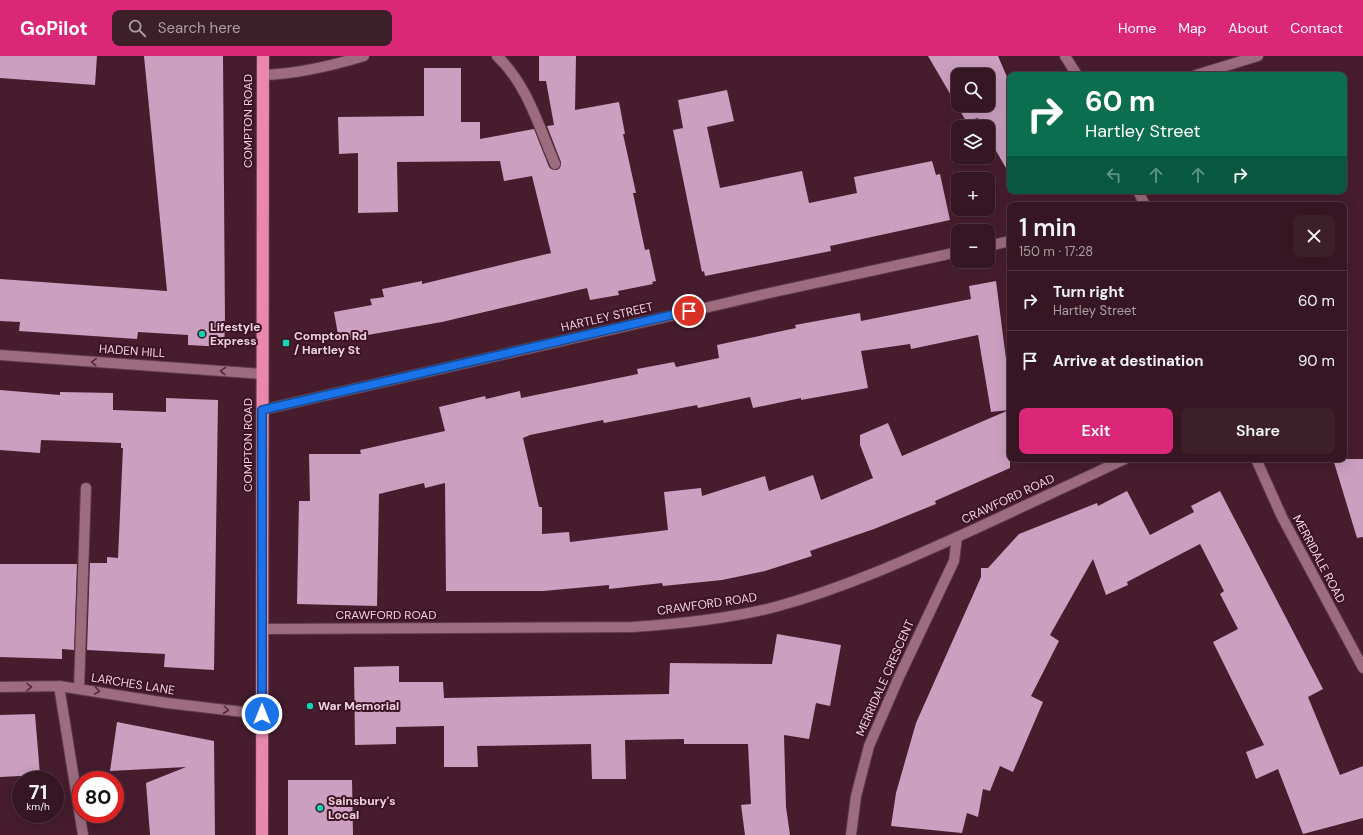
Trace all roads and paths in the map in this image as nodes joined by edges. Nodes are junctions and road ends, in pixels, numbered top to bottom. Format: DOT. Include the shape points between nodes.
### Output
graph roads {
  1 [pos="263,56"];
  2 [pos="364,56"];
  3 [pos="497,56"];
  4 [pos="1065,56"];
  5 [pos="1258,56"];
  6 [pos="1075,72"];
  7 [pos="1206,72"];
  8 [pos="262,75"];
  9 [pos="555,164"];
  10 [pos="1007,242"];
  11 [pos="995,244"];
  12 [pos="951,254"];
  13 [pos="0,355"];
  14 [pos="262,374"];
  15 [pos="262,410"];
  16 [pos="1119,462"];
  17 [pos="1257,462"];
  18 [pos="86,488"];
  19 [pos="957,537"];
  20 [pos="262,629"];
  21 [pos="1363,668"];
  22 [pos="59,686"];
  23 [pos="0,687"];
  24 [pos="79,688"];
  25 [pos="262,714"];
  26 [pos="83,835"];
  27 [pos="262,835"];
  28 [pos="851,835"];
  1 -- 8 [label="highway, COMPTON ROAD"];
  2 -- 8 [label="street" via="301,72"];
  3 -- 9 [label="street" via="506,65 526,96"];
  4 -- 6 [label="street"];
  5 -- 7 [label="street"];
  8 -- 14 [label="highway, COMPTON ROAD"];
  10 -- 11 [label="street"];
  12 -- 15 [label="street, HARTLEY STREET"];
  14 -- 13 [label="street, HADEN HILL, one-way"];
  14 -- 15 [label="highway, COMPTON ROAD"];
  15 -- 20 [label="highway, COMPTON ROAD"];
  16 -- 19 [label="street, CRAWFORD ROAD"];
  17 -- 21 [label="street, MERRIDALE ROAD" via="1282,517"];
  18 -- 24 [label="street"];
  19 -- 20 [label="street, CRAWFORD ROAD" via="895,566 838,587 775,607 729,617 632,626"];
  19 -- 28 [label="street, MERRIDALE CRESCENT" via="954,561 898,677 869,746 856,796"];
  20 -- 25 [label="highway, COMPTON ROAD"];
  23 -- 22 [label="street, LARCHES LANE, one-way"];
  22 -- 24 [label="street, LARCHES LANE"];
  22 -- 26 [label="street"];
  24 -- 25 [label="street, LARCHES LANE, one-way" via="167,703"];
  25 -- 27 [label="highway, COMPTON ROAD"];
}
